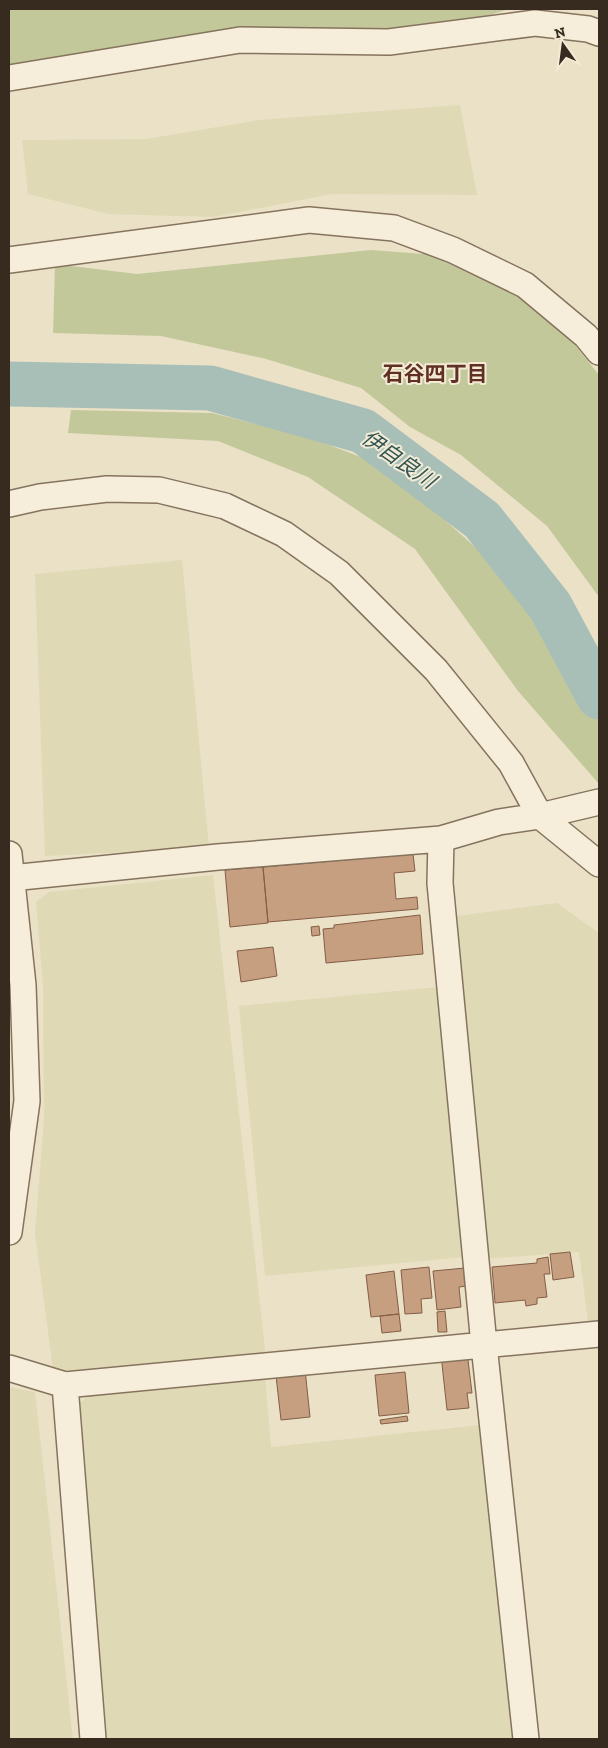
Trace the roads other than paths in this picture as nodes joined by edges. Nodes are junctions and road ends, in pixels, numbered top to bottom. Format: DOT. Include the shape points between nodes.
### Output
graph roads {
  1 [pos="599,33"];
  2 [pos="9,78"];
  3 [pos="9,260"];
  4 [pos="599,352"];
  5 [pos="9,504"];
  6 [pos="599,802"];
  7 [pos="540,816"];
  8 [pos="441,839"];
  9 [pos="599,864"];
  10 [pos="10,866"];
  11 [pos="9,1232"];
  12 [pos="599,1334"];
  13 [pos="484,1345"];
  14 [pos="9,1368"];
  15 [pos="65,1385"];
  16 [pos="93,1739"];
  17 [pos="526,1739"];
  1 -- 2 [label="street" via="535,23 389,42 240,40"];
  3 -- 4 [label="street" via="310,220 394,228 453,250 525,285 586,336"];
  5 -- 7 [label="street" via="107,489 159,490 225,506 284,534 339,573 436,670 511,763"];
  6 -- 7 [label="street"];
  7 -- 8 [label="street" via="499,822"];
  7 -- 9 [label="street"];
  8 -- 10 [label="street" via="218,858"];
  8 -- 13 [label="street" via="440,882"];
  10 -- 11 [label="street" via="23,985 27,1101"];
  12 -- 13 [label="street"];
  13 -- 15 [label="street"];
  13 -- 17 [label="street"];
  14 -- 15 [label="street"];
  15 -- 16 [label="street"];
}
